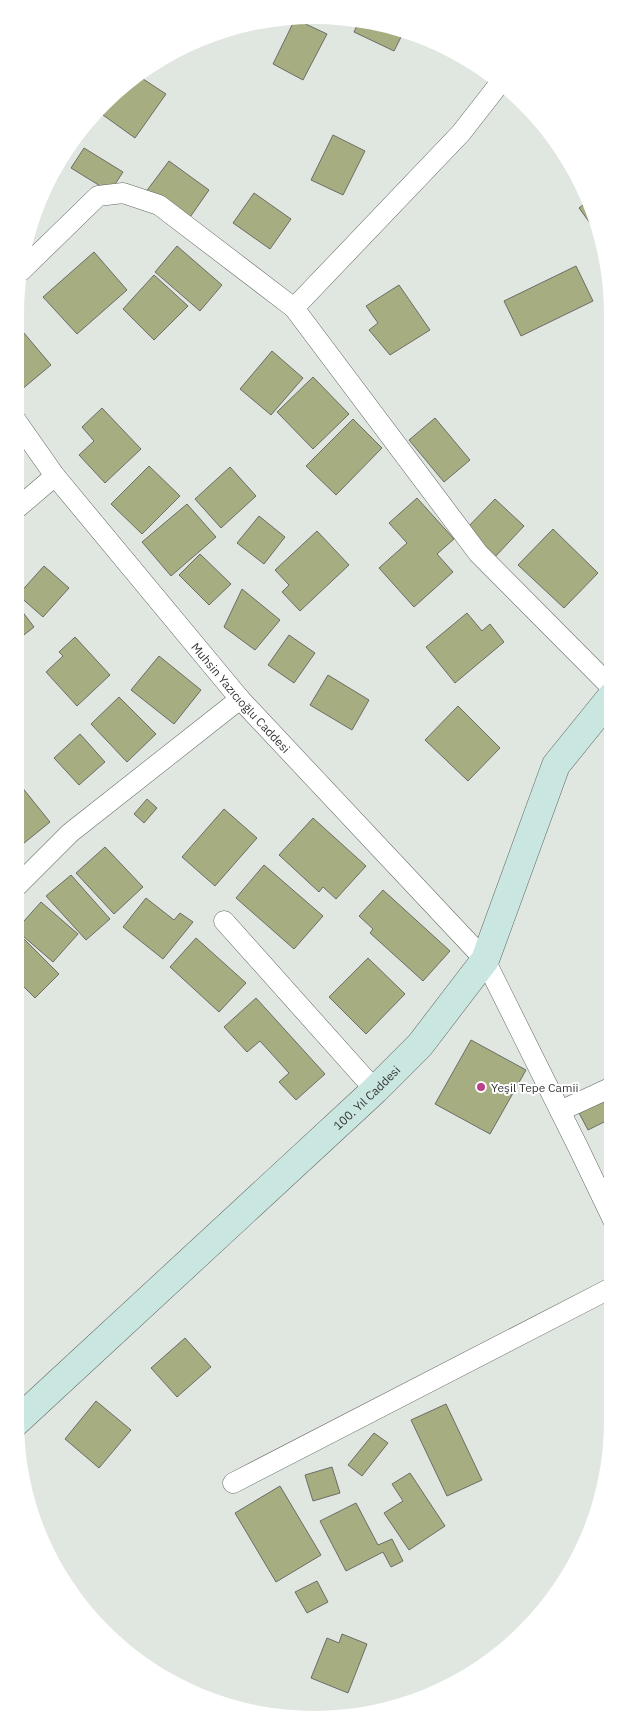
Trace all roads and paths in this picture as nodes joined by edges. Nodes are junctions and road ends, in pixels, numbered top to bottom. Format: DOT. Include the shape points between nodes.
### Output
graph roads {
  1 [pos="496,88"];
  2 [pos="28,264"];
  3 [pos="294,308"];
  4 [pos="24,432"];
  5 [pos="54,476"];
  6 [pos="24,502"];
  7 [pos="604,680"];
  8 [pos="240,699"];
  9 [pos="604,705"];
  10 [pos="24,879"];
  11 [pos="224,921"];
  12 [pos="484,960"];
  13 [pos="375,1090"];
  14 [pos="604,1091"];
  15 [pos="560,1111"];
  16 [pos="604,1203"];
  17 [pos="604,1292"];
  18 [pos="24,1415"];
  19 [pos="233,1483"];
  1 -- 3 [label="street" via="461,133"];
  2 -- 3 [label="street" via="98,196 123,193 159,205"];
  3 -- 7 [label="street" via="478,553"];
  4 -- 5 [label="street, Muhsin Yazıcıoğlu Caddesi"];
  5 -- 6 [label="street"];
  5 -- 8 [label="street, Muhsin Yazıcıoğlu Caddesi"];
  8 -- 10 [label="street" via="70,833"];
  8 -- 12 [label="street, Muhsin Yazıcıoğlu Caddesi"];
  9 -- 12 [label="street, 100. Yıl Caddesi" via="556,764"];
  11 -- 13 [label="street"];
  12 -- 13 [label="street, 100. Yıl Caddesi" via="420,1045"];
  12 -- 15 [label="street, Muhsin Yazıcıoğlu Caddesi"];
  13 -- 18 [label="street, 100. Yıl Caddesi"];
  14 -- 15 [label="street"];
  15 -- 16 [label="street, Muhsin Yazıcıoğlu Caddesi"];
  17 -- 19 [label="street"];
}
